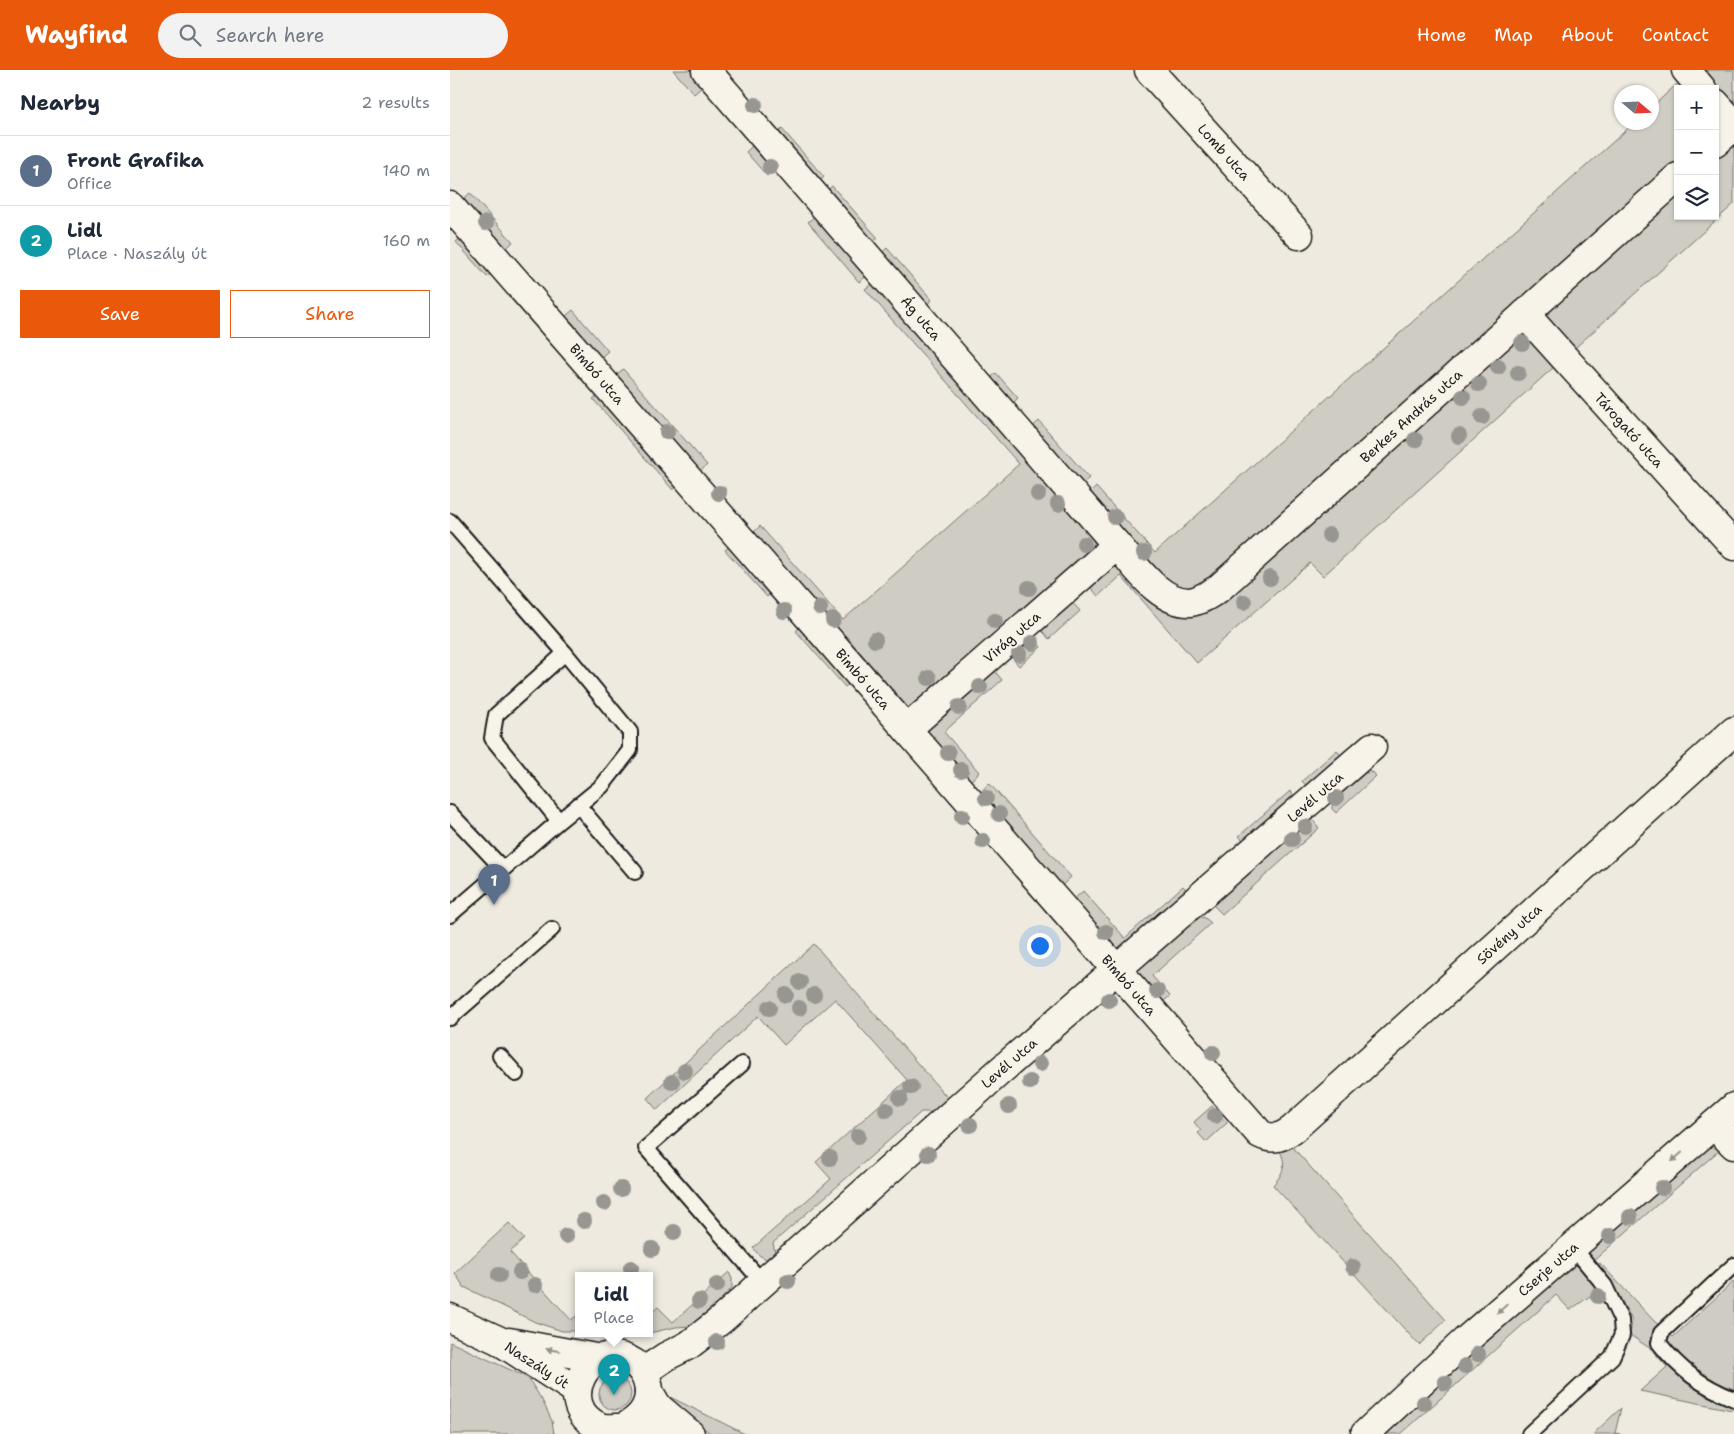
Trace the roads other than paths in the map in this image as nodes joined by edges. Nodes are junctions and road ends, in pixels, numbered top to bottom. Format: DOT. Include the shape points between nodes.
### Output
graph roads {
  1 [pos="706,70"];
  2 [pos="1149,70"];
  3 [pos="1686,70"];
  4 [pos="1699,85"];
  5 [pos="1719,108"];
  6 [pos="1734,125"];
  7 [pos="1719,139"];
  8 [pos="1674,181"];
  9 [pos="450,206"];
  10 [pos="1299,235"];
  11 [pos="1525,314"];
  12 [pos="450,520"];
  13 [pos="1117,545"];
  14 [pos="1734,546"];
  15 [pos="1136,566"];
  16 [pos="565,653"];
  17 [pos="907,729"];
  18 [pos="1734,731"];
  19 [pos="1372,747"];
  20 [pos="578,805"];
  21 [pos="450,813"];
  22 [pos="559,820"];
  23 [pos="503,869"];
  24 [pos="635,872"];
  25 [pos="450,915"];
  26 [pos="552,929"];
  27 [pos="1116,969"];
  28 [pos="455,1016"];
  29 [pos="500,1056"];
  30 [pos="742,1064"];
  31 [pos="516,1074"];
  32 [pos="1734,1107"];
  33 [pos="1714,1125"];
  34 [pos="1283,1136"];
  35 [pos="1734,1145"];
  36 [pos="1574,1247"];
  37 [pos="1734,1264"];
  38 [pos="763,1283"];
  39 [pos="450,1318"];
  40 [pos="498,1340"];
  41 [pos="601,1359"];
  42 [pos="646,1382"];
  43 [pos="577,1391"];
  44 [pos="1734,1399"];
  45 [pos="624,1427"];
  46 [pos="660,1434"];
  47 [pos="690,1434"];
  48 [pos="1365,1434"];
  49 [pos="1529,1434"];
  1 -- 13 [label="street, Ág utca"];
  2 -- 10 [label="street, Lomb utca"];
  3 -- 4 [label="street"];
  5 -- 6 [label="street"];
  6 -- 7 [label="street"];
  8 -- 11 [label="street, Berkes András utca"];
  9 -- 17 [label="street, Bimbó utca"];
  11 -- 14 [label="street, Tárogató utca"];
  11 -- 15 [label="street, Berkes András utca" via="1218,589 1191,602 1176,600 1160,593"];
  12 -- 16 [label="lane"];
  13 -- 15 [label="street, Ág utca"];
  13 -- 17 [label="street, Virág utca"];
  16 -- 20 [label="lane" via="630,732 630,750 602,786"];
  16 -- 22 [label="lane" via="496,714 492,738"];
  17 -- 27 [label="street, Bimbó utca"];
  18 -- 34 [label="street, Sövény utca"];
  19 -- 27 [label="street, Levél utca"];
  20 -- 22 [label="lane"];
  20 -- 24 [label="lane"];
  21 -- 23 [label="lane"];
  22 -- 23 [label="lane"];
  23 -- 25 [label="lane"];
  26 -- 28 [label="lane"];
  27 -- 34 [label="street, Bimbó utca" via="1260,1134 1270,1139"];
  27 -- 38 [label="street, Levél utca"];
  29 -- 31 [label="lane"];
  30 -- 38 [label="lane" via="646,1148"];
  32 -- 33 [label="street, Cserje utca"];
  33 -- 35 [label="street"];
  33 -- 36 [label="street, Cserje utca, one-way"];
  36 -- 48 [label="street, Cserje utca, one-way" via="1465,1341"];
  36 -- 49 [label="lane" via="1605,1286 1621,1320 1622,1335 1612,1357"];
  37 -- 44 [label="lane" via="1661,1333 1659,1343 1689,1375"];
  38 -- 42 [label="street, Levél utca" via="689,1345 667,1356"];
  39 -- 40 [label="street, Naszály út"];
  41 -- 40 [label="street, Naszály út, one-way"];
  40 -- 43 [label="street, Naszály út"];
  41 -- 42 [label="street, Naszály út" via="619,1357 636,1365"];
  41 -- 43 [label="street, Naszály út" via="584,1371"];
  42 -- 45 [label="street" via="648,1403 643,1414"];
  42 -- 47 [label="street, Naszály út" via="658,1407"];
  43 -- 45 [label="street, Naszály út" via="578,1403 591,1422 613,1429"];
  45 -- 46 [label="street, Naszály út"];
}
